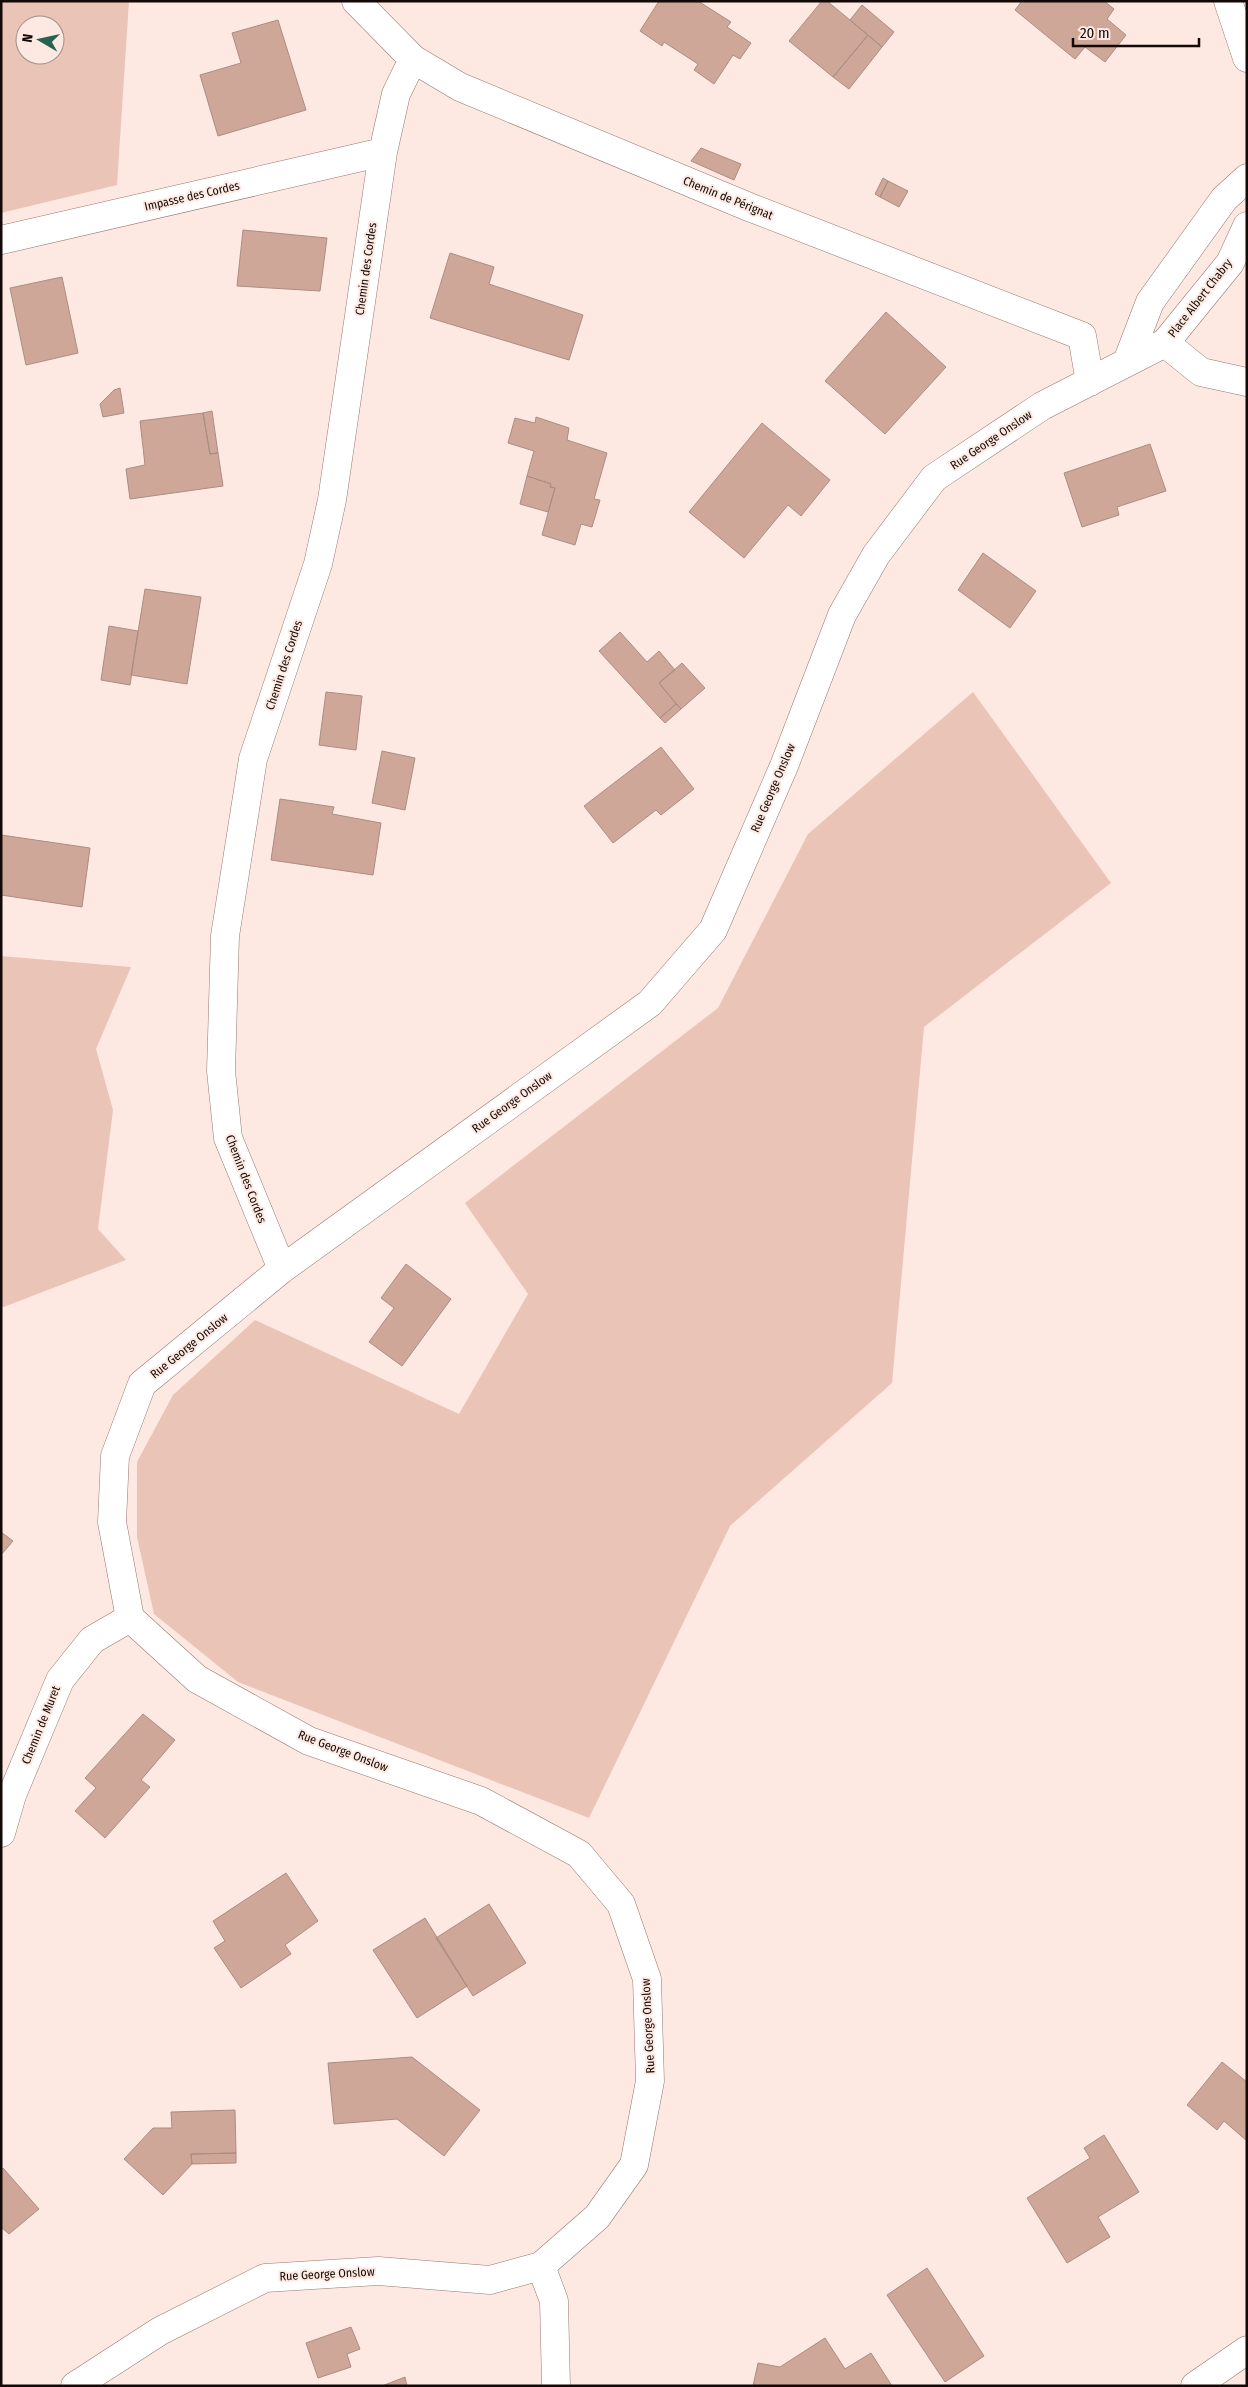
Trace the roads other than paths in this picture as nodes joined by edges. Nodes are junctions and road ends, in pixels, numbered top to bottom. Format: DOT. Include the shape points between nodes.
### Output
graph roads {
  1 [pos="1228,1"];
  2 [pos="365,4"];
  3 [pos="1247,58"];
  4 [pos="413,59"];
  5 [pos="383,152"];
  6 [pos="1247,178"];
  7 [pos="1247,226"];
  8 [pos="1,240"];
  9 [pos="1165,343"];
  10 [pos="1127,362"];
  11 [pos="1090,382"];
  12 [pos="1247,382"];
  13 [pos="282,1269"];
  14 [pos="130,1618"];
  15 [pos="1,1833"];
  16 [pos="541,2266"];
  17 [pos="1247,2350"];
  18 [pos="75,2386"];
  19 [pos="556,2386"];
  20 [pos="1195,2386"];
  1 -- 3 [label="street"];
  2 -- 4 [label="street, Chemin de Pérignat"];
  4 -- 5 [label="street, Chemin des Cordes" via="396,94"];
  4 -- 11 [label="street, Chemin de Pérignat" via="460,86 749,207 1082,336"];
  5 -- 8 [label="street, Impasse des Cordes"];
  5 -- 13 [label="street, Chemin des Cordes" via="332,500 318,564 253,759 225,936 221,1071 228,1138"];
  6 -- 10 [label="street" via="1224,198 1150,302"];
  7 -- 9 [label="street, Place Albert Chabry" via="1230,263"];
  9 -- 10 [label="street, Place Albert Chabry"];
  9 -- 12 [label="street, Place Albert Chabry" via="1201,372"];
  10 -- 11 [label="street, Place Albert Chabry"];
  11 -- 13 [label="street, Rue George Onslow" via="1042,406 934,478 876,555 842,615 784,766 713,930 650,1003"];
  13 -- 14 [label="street, Rue George Onslow" via="142,1384 115,1456 112,1512"];
  14 -- 15 [label="street, Chemin de Muret" via="92,1640 60,1680 12,1795"];
  14 -- 16 [label="street, Rue George Onslow" via="197,1679 309,1741 481,1801 579,1854 621,1904 647,1978 650,2081 634,2165 597,2217"];
  16 -- 18 [label="street, Rue George Onslow" via="490,2280 378,2271 265,2278 160,2331"];
  16 -- 19 [label="street" via="554,2301"];
  17 -- 20 [label="street"];
}
